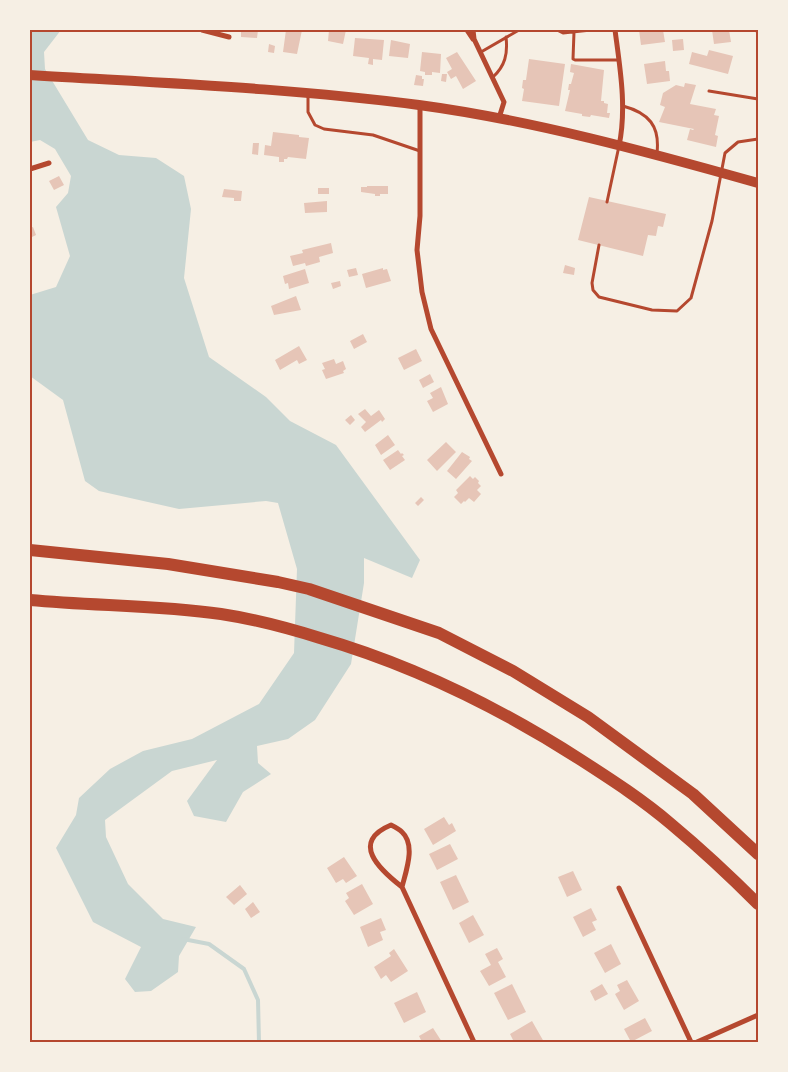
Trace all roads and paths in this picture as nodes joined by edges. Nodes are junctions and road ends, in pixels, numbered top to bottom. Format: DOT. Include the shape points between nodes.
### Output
graph roads {
  1 [pos="202,30"];
  2 [pos="467,30"];
  3 [pos="473,30"];
  4 [pos="519,30"];
  5 [pos="557,30"];
  6 [pos="591,30"];
  7 [pos="615,30"];
  8 [pos="574,32"];
  9 [pos="229,37"];
  10 [pos="506,38"];
  11 [pos="474,39"];
  12 [pos="480,52"];
  13 [pos="619,60"];
  14 [pos="30,75"];
  15 [pos="492,77"];
  16 [pos="709,91"];
  17 [pos="308,93"];
  18 [pos="758,99"];
  19 [pos="420,106"];
  20 [pos="622,106"];
  21 [pos="499,119"];
  22 [pos="758,139"];
  23 [pos="619,146"];
  24 [pos="420,152"];
  25 [pos="657,156"];
  26 [pos="49,163"];
  27 [pos="30,169"];
  28 [pos="722,173"];
  29 [pos="758,183"];
  30 [pos="608,202"];
  31 [pos="599,245"];
  32 [pos="501,474"];
  33 [pos="30,550"];
  34 [pos="30,600"];
  35 [pos="758,854"];
  36 [pos="402,887"];
  37 [pos="619,888"];
  38 [pos="758,904"];
  39 [pos="758,1016"];
  40 [pos="474,1042"];
  41 [pos="691,1042"];
  42 [pos="697,1042"];
  1 -- 9 [label="street"];
  2 -- 11 [label="street"];
  3 -- 11 [label="street"];
  4 -- 10 [label="lane"];
  5 -- 8 [label="lane"];
  6 -- 8 [label="lane"];
  7 -- 13 [label="street"];
  8 -- 13 [label="lane" via="573,59"];
  10 -- 12 [label="lane"];
  10 -- 15 [label="lane" via="505,61"];
  11 -- 12 [label="street"];
  12 -- 15 [label="street"];
  13 -- 20 [label="street"];
  14 -- 17 [label="main road"];
  15 -- 21 [label="street" via="504,102"];
  16 -- 18 [label="lane"];
  17 -- 19 [label="main road"];
  17 -- 24 [label="lane" via="308,112 315,125 374,135"];
  19 -- 21 [label="main road"];
  19 -- 24 [label="street"];
  20 -- 23 [label="street"];
  20 -- 25 [label="lane" via="637,110 654,127 658,140"];
  21 -- 23 [label="main road"];
  22 -- 28 [label="lane" via="738,142 725,153"];
  23 -- 25 [label="main road"];
  23 -- 30 [label="lane"];
  24 -- 32 [label="street" via="417,250 431,329"];
  25 -- 28 [label="main road"];
  26 -- 27 [label="street"];
  28 -- 29 [label="main road"];
  28 -- 31 [label="lane" via="691,298 677,311 652,310 599,297 592,283"];
  33 -- 35 [label="highway" via="168,564 278,582 439,633 513,670 588,717 693,794"];
  34 -- 38 [label="highway" via="222,614 331,641 433,679 534,731 603,774 670,823"];
  36 -- 36 [label="street" via="408,862 408,841 391,825 378,830 370,842 371,856 387,876"];
  36 -- 40 [label="street"];
  37 -- 41 [label="street"];
  39 -- 42 [label="street"];
}
